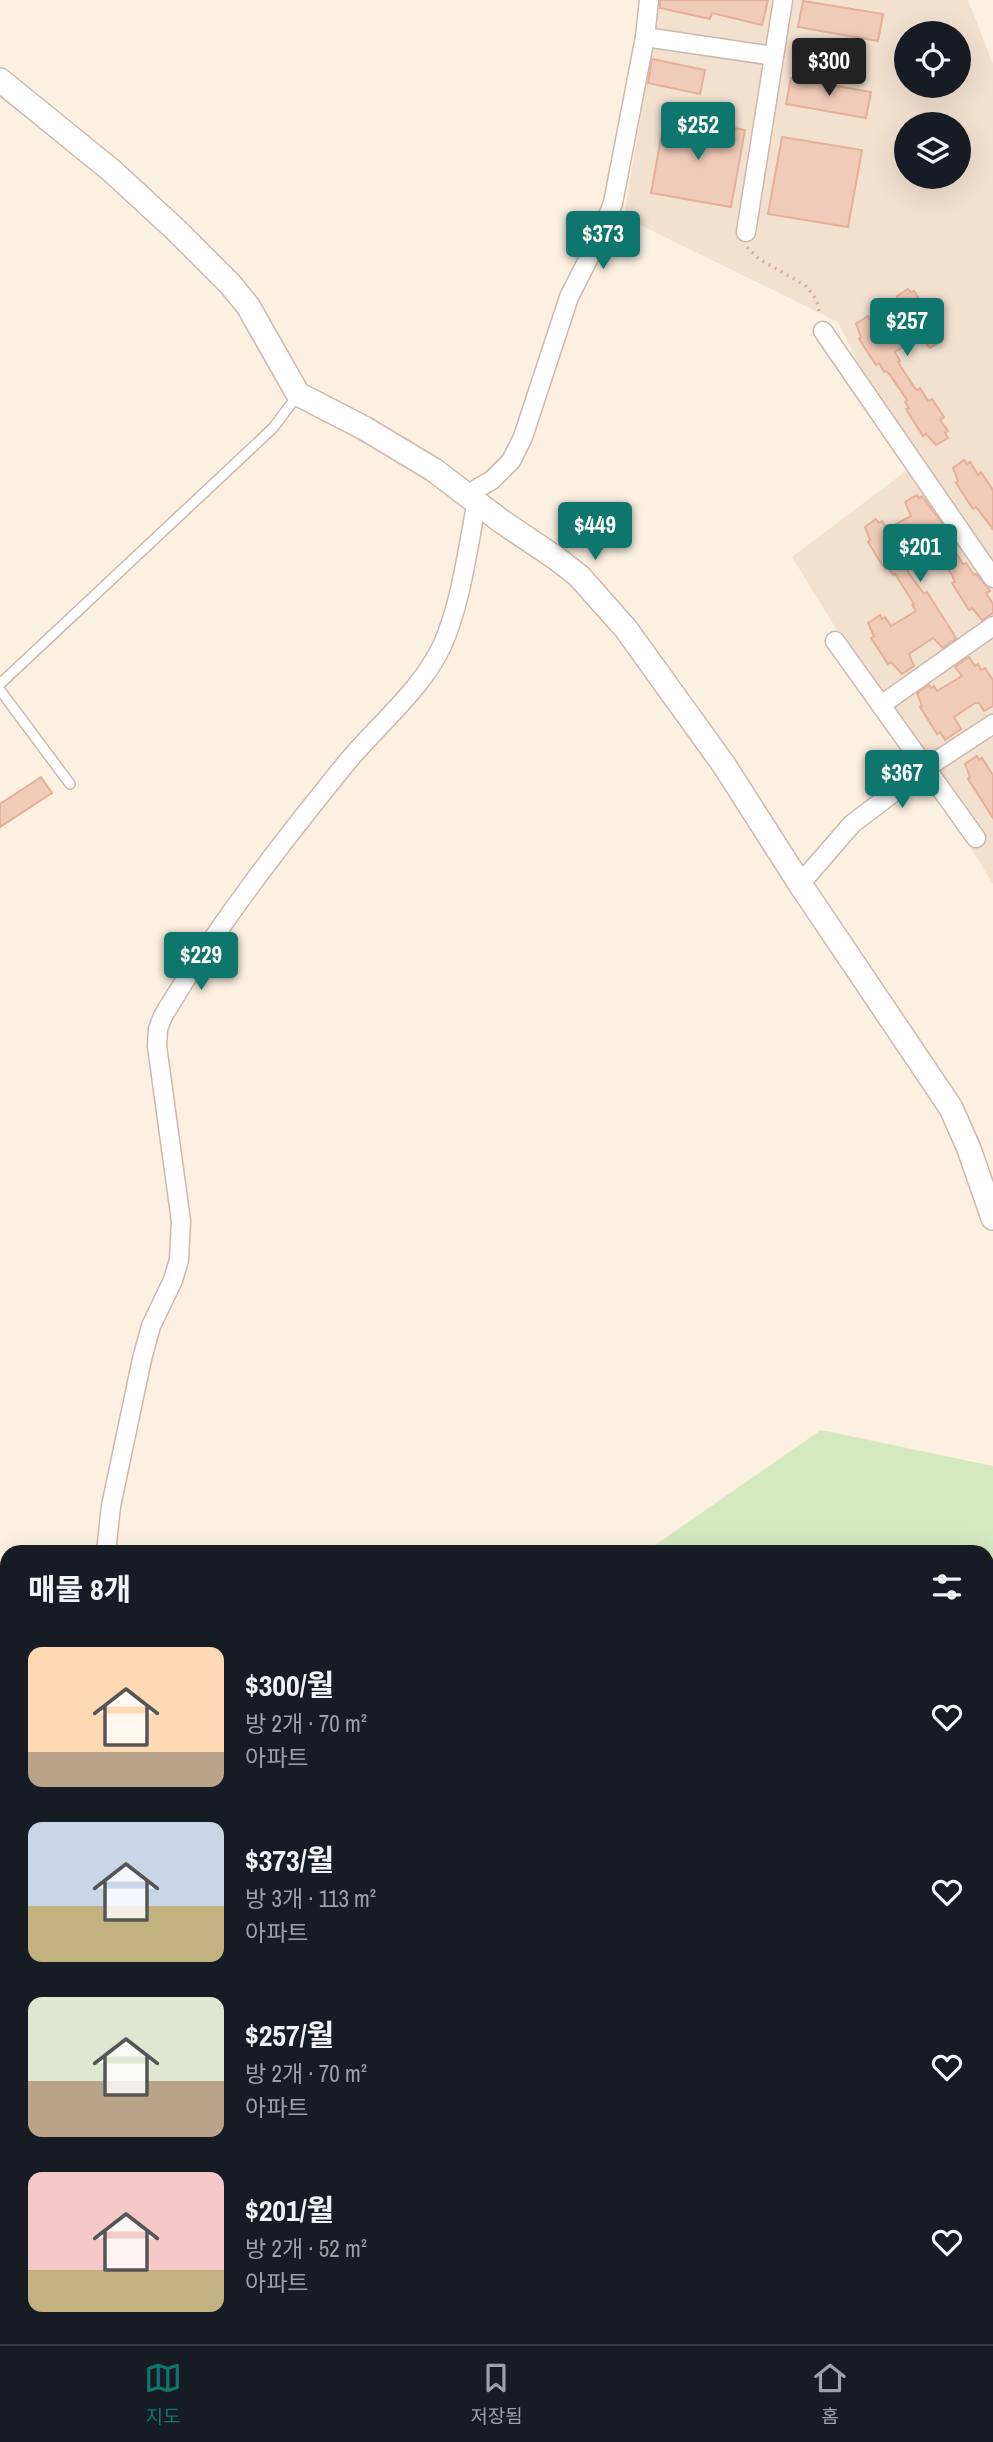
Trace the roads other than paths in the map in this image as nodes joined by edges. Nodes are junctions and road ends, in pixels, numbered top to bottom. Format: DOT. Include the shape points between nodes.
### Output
graph roads {
  1 [pos="649,0"];
  2 [pos="783,0"];
  3 [pos="645,37"];
  4 [pos="774,56"];
  5 [pos="0,80"];
  6 [pos="746,232"];
  7 [pos="823,331"];
  8 [pos="298,394"];
  9 [pos="472,497"];
  10 [pos="993,578"];
  11 [pos="993,626"];
  12 [pos="835,641"];
  13 [pos="0,684"];
  14 [pos="0,690"];
  15 [pos="881,705"];
  16 [pos="993,723"];
  17 [pos="926,768"];
  18 [pos="70,784"];
  19 [pos="976,838"];
  20 [pos="800,884"];
  21 [pos="993,1217"];
  22 [pos="107,1545"];
  1 -- 3 [label="street"];
  2 -- 4 [label="street"];
  3 -- 4 [label="street"];
  3 -- 9 [label="street" via="613,203 569,297 523,438 511,461"];
  4 -- 6 [label="street"];
  5 -- 8 [label="street" via="121,180 230,284 248,306"];
  7 -- 10 [label="street"];
  8 -- 9 [label="street" via="435,470"];
  8 -- 13 [label="lane" via="273,428"];
  9 -- 20 [label="street" via="579,576 608,607 724,765"];
  9 -- 22 [label="street" via="459,591 443,644 430,668 294,828 158,1029 181,1247 142,1359"];
  11 -- 15 [label="street"];
  12 -- 15 [label="street"];
  14 -- 18 [label="lane"];
  15 -- 17 [label="street"];
  16 -- 17 [label="street"];
  17 -- 19 [label="street"];
  17 -- 20 [label="street" via="852,824"];
  20 -- 21 [label="street" via="951,1108"];
}
